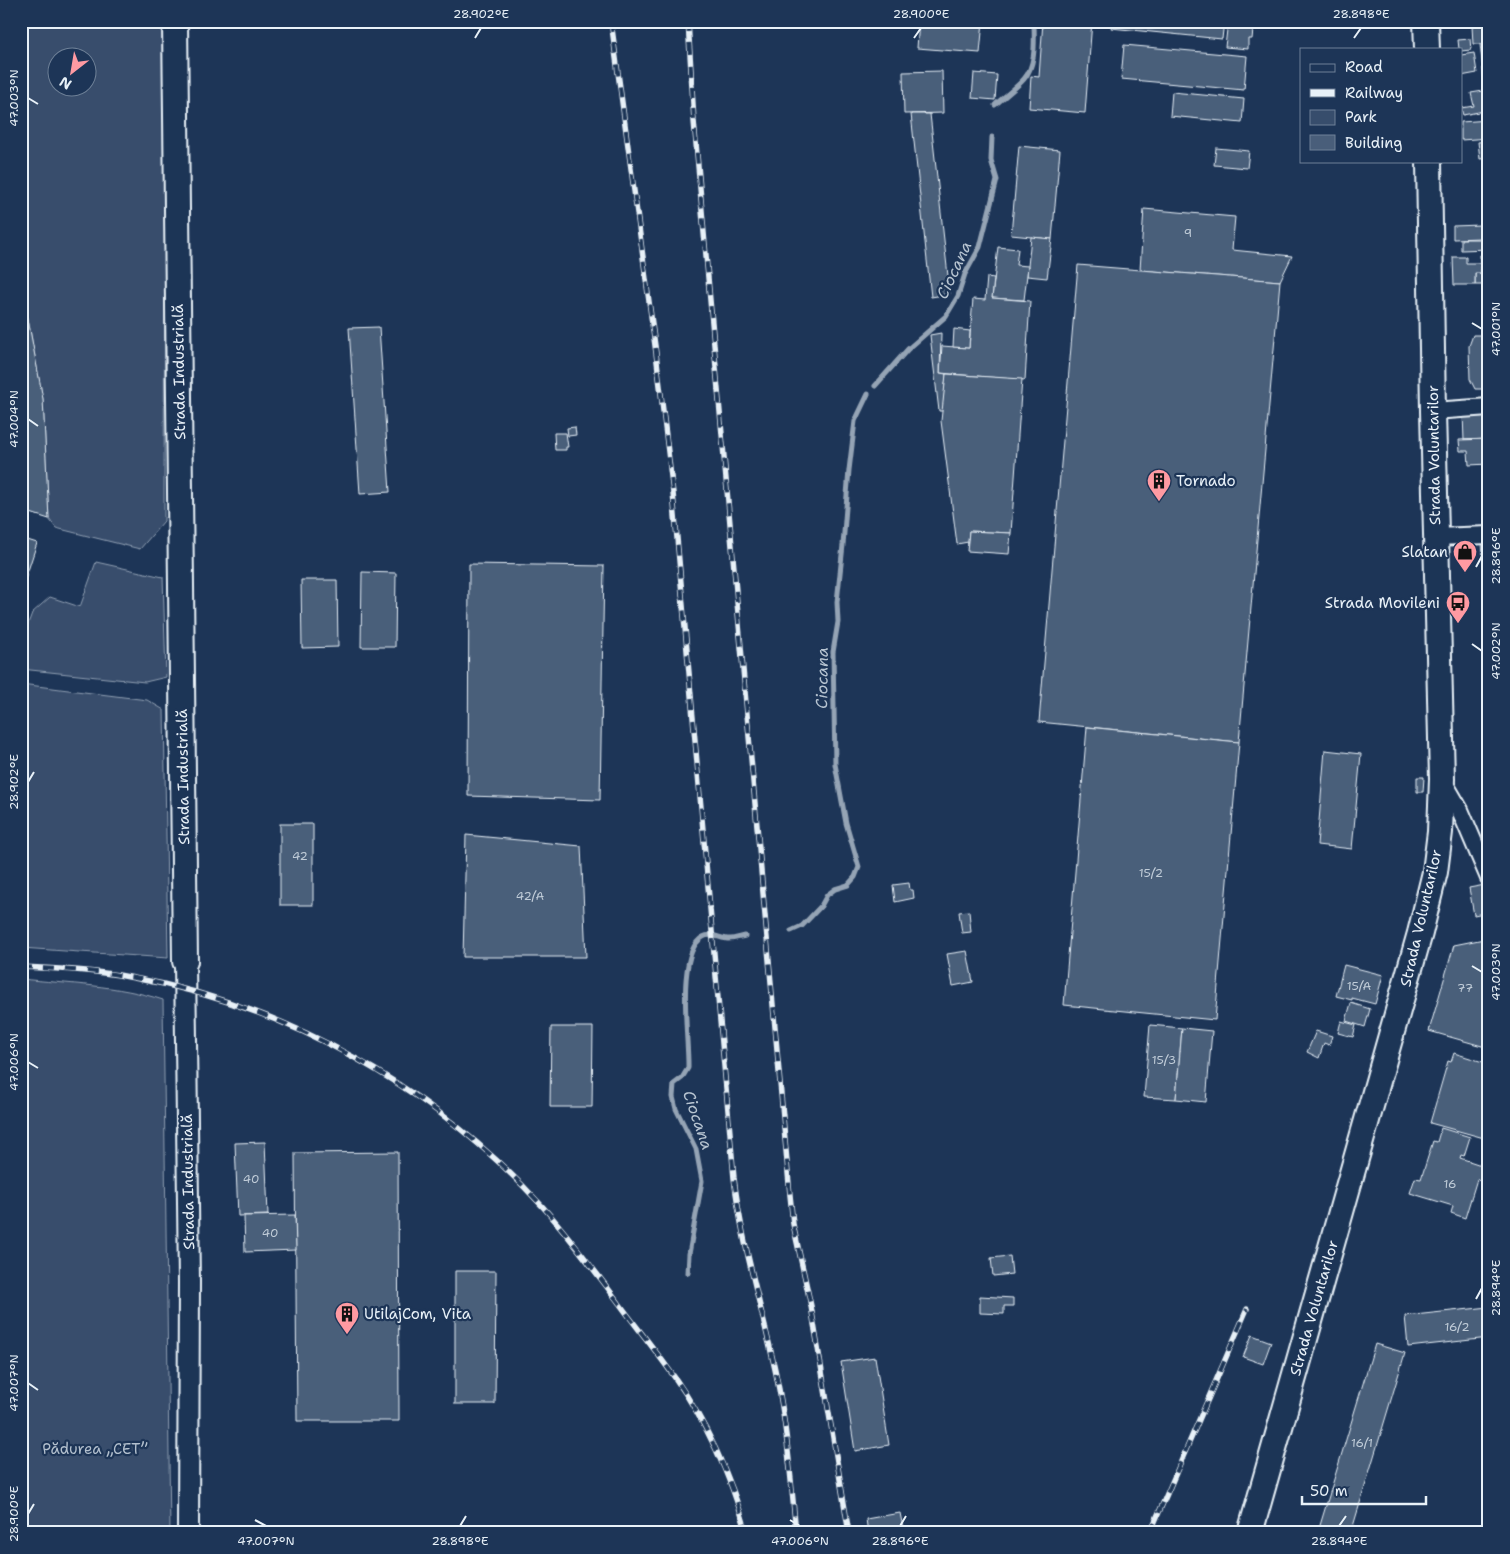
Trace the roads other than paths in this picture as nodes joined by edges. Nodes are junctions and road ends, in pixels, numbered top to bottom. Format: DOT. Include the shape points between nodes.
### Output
graph roads {
  1 [pos="174,21"];
  2 [pos="1426,21"];
  3 [pos="1427,48"];
  4 [pos="1429,162"];
  5 [pos="1489,407"];
  6 [pos="1433,411"];
  7 [pos="1489,535"];
  8 [pos="1436,537"];
  9 [pos="1442,779"];
  10 [pos="1489,878"];
  11 [pos="185,961"];
  12 [pos="188,1533"];
  13 [pos="1250,1533"];
  1 -- 11 [label="main road, Strada Industrială"];
  2 -- 3 [label="main road"];
  4 -- 6 [label="main road, Strada Voluntarilor"];
  5 -- 6 [label="street"];
  6 -- 8 [label="main road, Strada Voluntarilor"];
  7 -- 8 [label="street"];
  8 -- 9 [label="main road, Strada Voluntarilor"];
  9 -- 10 [label="street" via="1460,810"];
  9 -- 13 [label="main road, Strada Voluntarilor" via="1438,848 1426,911"];
  11 -- 12 [label="street, Strada Industrială"];
}
